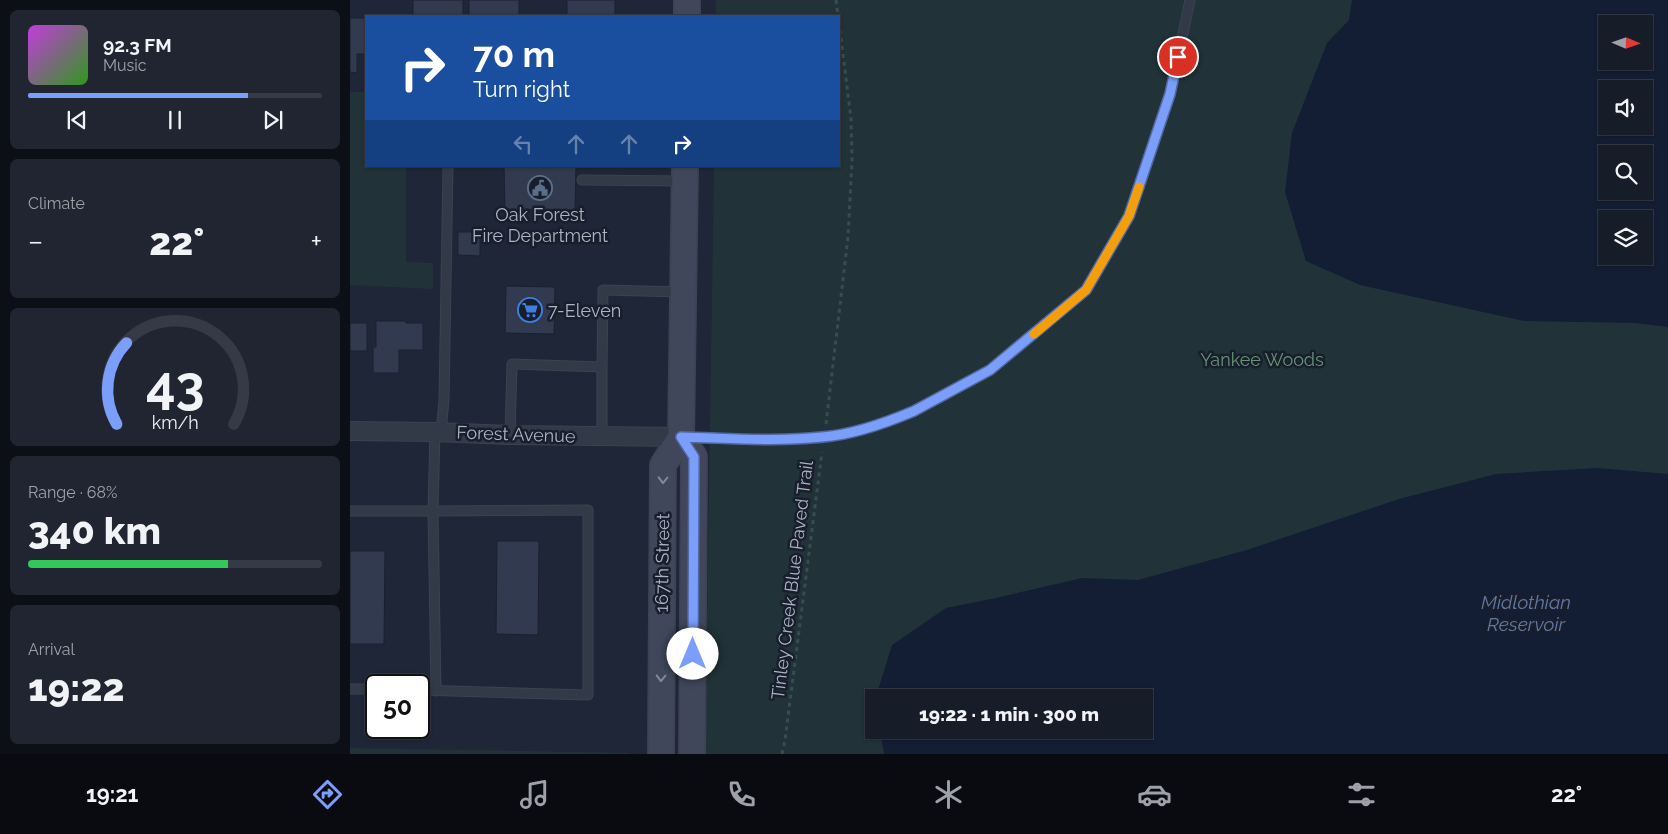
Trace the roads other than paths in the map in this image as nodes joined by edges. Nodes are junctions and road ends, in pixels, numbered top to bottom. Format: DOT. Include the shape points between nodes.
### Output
graph roads {
  1 [pos="687,0"];
  2 [pos="1190,0"];
  3 [pos="687,15"];
  4 [pos="448,167"];
  5 [pos="685,174"];
  6 [pos="582,180"];
  7 [pos="682,292"];
  8 [pos="602,367"];
  9 [pos="350,430"];
  10 [pos="438,432"];
  11 [pos="510,435"];
  12 [pos="602,436"];
  13 [pos="681,437"];
  14 [pos="350,511"];
  15 [pos="433,511"];
  16 [pos="350,689"];
  17 [pos="365,689"];
  18 [pos="430,691"];
  19 [pos="436,691"];
  20 [pos="661,754"];
  21 [pos="692,754"];
  1 -- 3 [label="main road"];
  2 -- 13 [label="lane" via="1170,94 1129,216 1086,290 990,370 901,416 824,437 772,440"];
  4 -- 10 [label="lane" via="444,400"];
  5 -- 6 [label="lane"];
  5 -- 7 [label="main road"];
  7 -- 8 [label="lane" via="603,290"];
  7 -- 13 [label="main road"];
  8 -- 11 [label="lane" via="512,364"];
  8 -- 12 [label="lane"];
  9 -- 10 [label="street, Forest Avenue"];
  10 -- 11 [label="street, Forest Avenue"];
  10 -- 15 [label="lane"];
  11 -- 12 [label="street, Forest Avenue"];
  12 -- 13 [label="street, Forest Avenue"];
  13 -- 20 [label="main road, 167th Street, one-way" via="663,465"];
  13 -- 21 [label="main road, 167th Street" via="694,457"];
  14 -- 15 [label="lane"];
  15 -- 19 [label="lane"];
  15 -- 19 [label="lane" via="588,510 588,695"];
  16 -- 17 [label="lane"];
  18 -- 19 [label="lane"];
}
